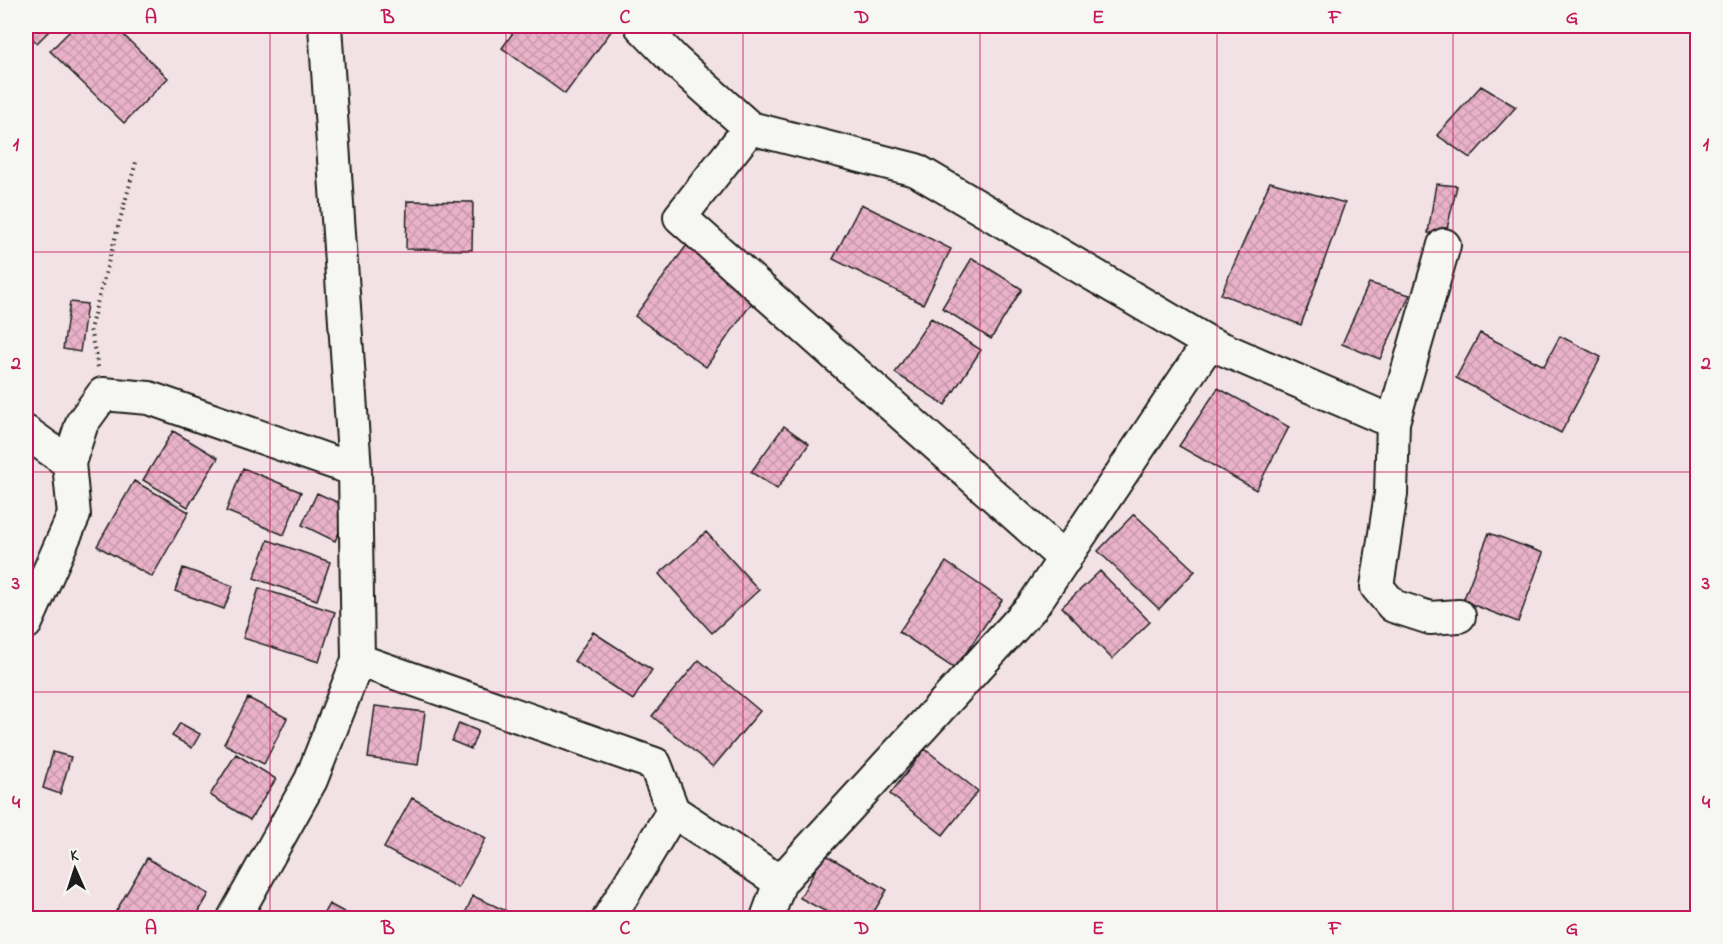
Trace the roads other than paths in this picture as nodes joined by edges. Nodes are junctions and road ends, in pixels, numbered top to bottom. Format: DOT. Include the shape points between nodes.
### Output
graph roads {
  1 [pos="325,26"];
  2 [pos="642,26"];
  3 [pos="750,128"];
  4 [pos="1444,245"];
  5 [pos="1209,343"];
  6 [pos="1393,422"];
  7 [pos="26,432"];
  8 [pos="69,464"];
  9 [pos="355,470"];
  10 [pos="1065,559"];
  11 [pos="1459,616"];
  12 [pos="26,623"];
  13 [pos="358,660"];
  14 [pos="672,811"];
  15 [pos="780,882"];
  16 [pos="234,918"];
  17 [pos="609,918"];
  18 [pos="767,918"];
  1 -- 9 [label="street"];
  2 -- 3 [label="street" via="675,62"];
  3 -- 5 [label="street" via="916,170"];
  3 -- 10 [label="street" via="680,217"];
  4 -- 6 [label="street"];
  5 -- 6 [label="street"];
  5 -- 10 [label="street"];
  6 -- 11 [label="street" via="1391,494 1377,587 1393,606 1430,618"];
  7 -- 8 [label="street"];
  8 -- 9 [label="street" via="82,423 103,394 149,398"];
  8 -- 12 [label="street" via="74,515"];
  9 -- 13 [label="street"];
  10 -- 15 [label="street" via="1032,607"];
  13 -- 14 [label="street" via="655,764"];
  13 -- 16 [label="street" via="311,780"];
  14 -- 15 [label="street"];
  14 -- 17 [label="street"];
  15 -- 18 [label="street"];
}
